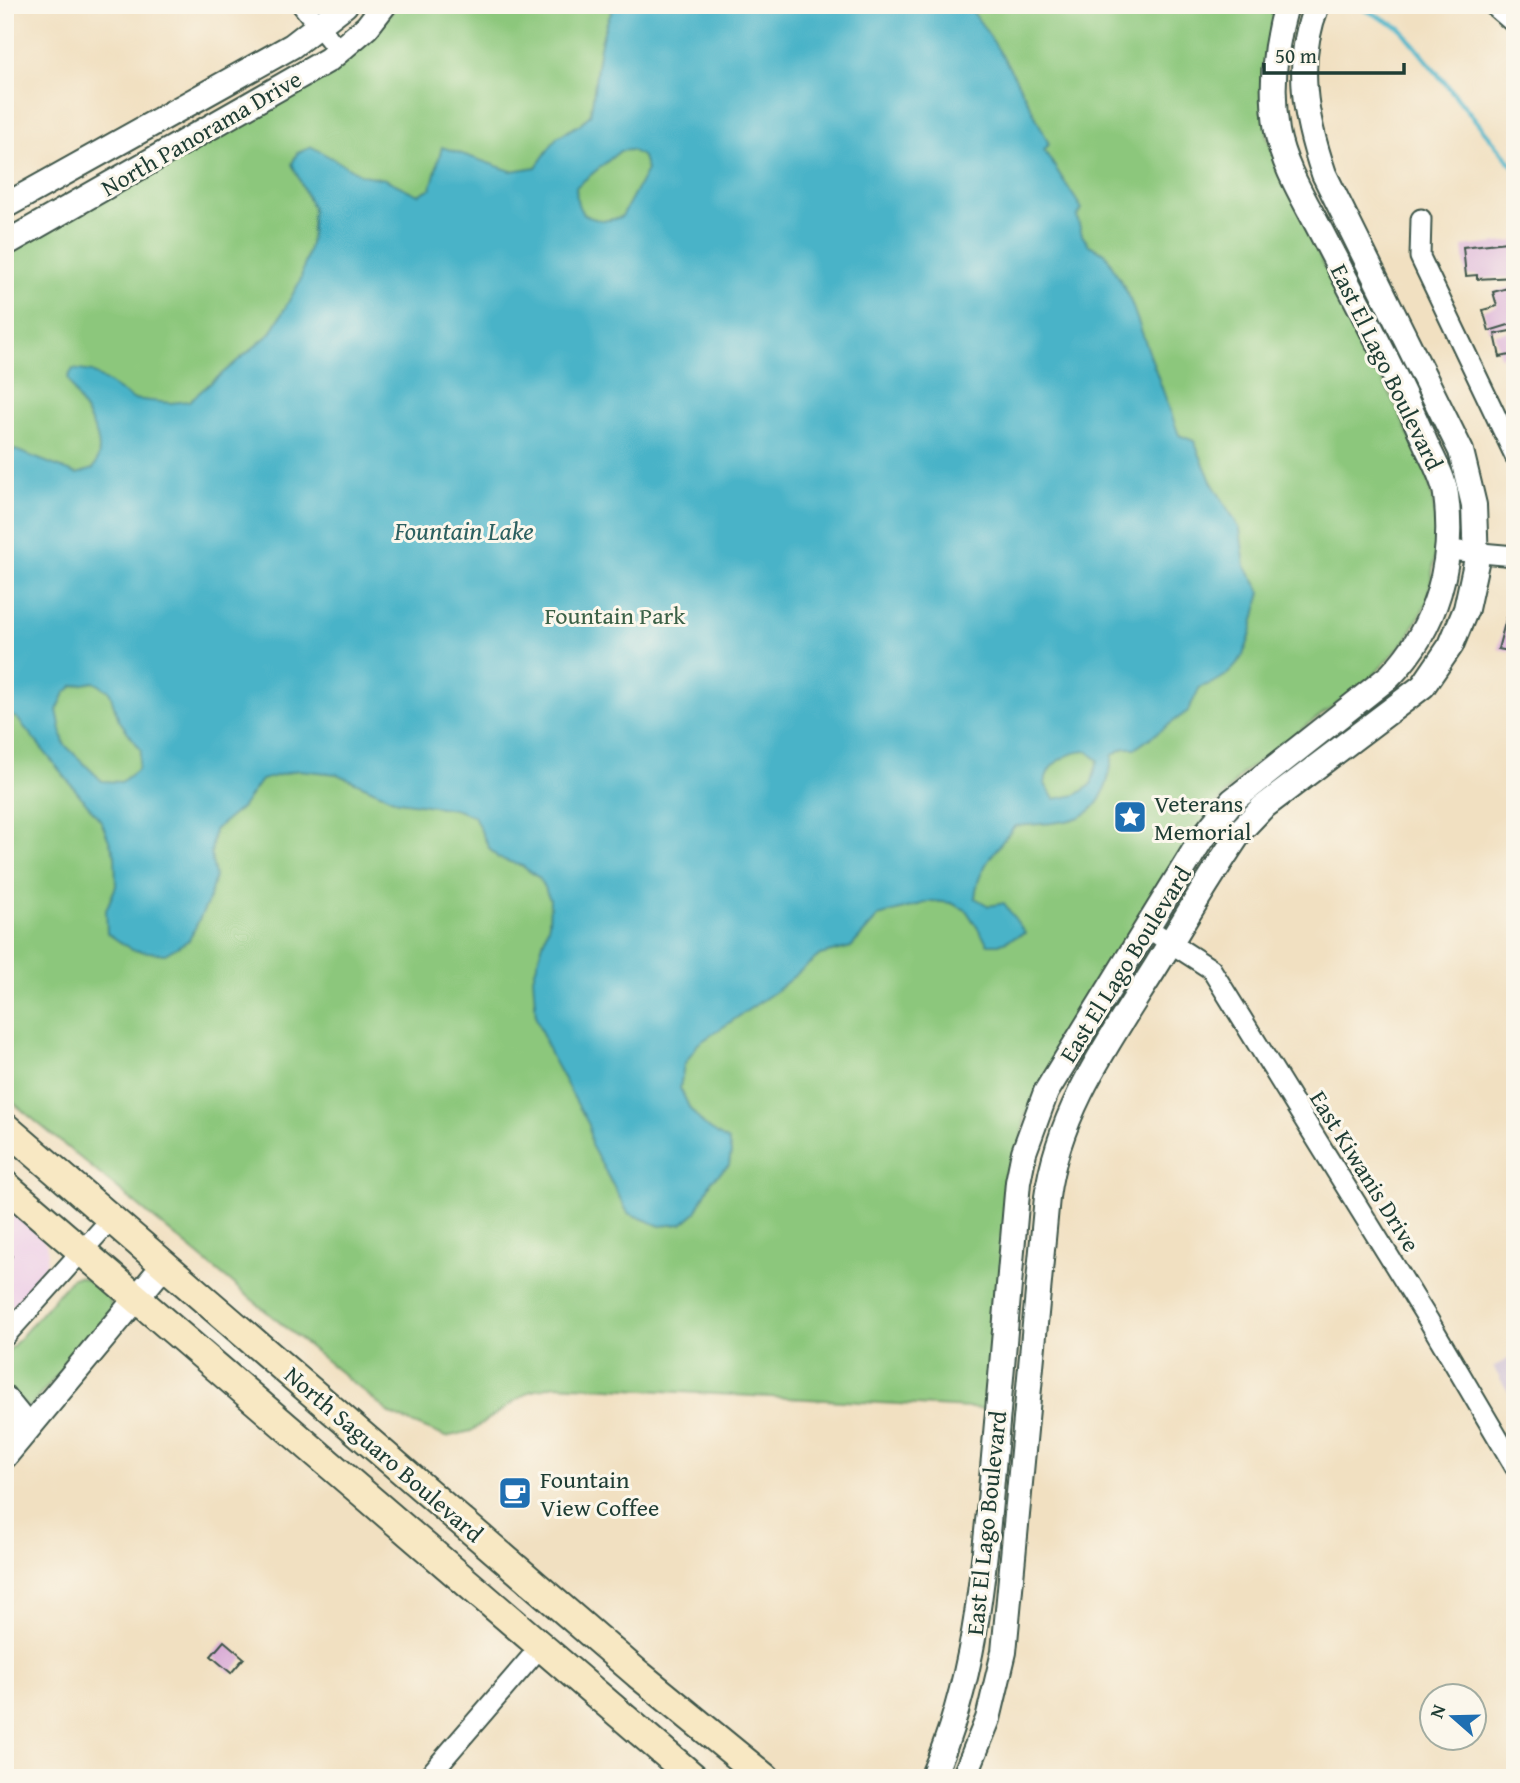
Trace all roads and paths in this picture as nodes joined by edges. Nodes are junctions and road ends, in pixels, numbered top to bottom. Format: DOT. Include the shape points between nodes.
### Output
graph roads {
  1 [pos="302,5"];
  2 [pos="384,5"];
  3 [pos="1286,5"];
  4 [pos="1317,5"];
  5 [pos="1493,5"];
  6 [pos="342,6"];
  7 [pos="1515,24"];
  8 [pos="320,26"];
  9 [pos="362,31"];
  10 [pos="339,51"];
  11 [pos="5,206"];
  12 [pos="1421,219"];
  13 [pos="5,244"];
  14 [pos="1515,456"];
  15 [pos="1447,550"];
  16 [pos="1475,552"];
  17 [pos="1515,556"];
  18 [pos="1390,676"];
  19 [pos="1407,700"];
  20 [pos="1146,928"];
  21 [pos="1171,943"];
  22 [pos="5,1127"];
  23 [pos="5,1185"];
  24 [pos="111,1218"];
  25 [pos="83,1251"];
  26 [pos="165,1264"];
  27 [pos="138,1296"];
  28 [pos="5,1336"];
  29 [pos="1001,1382"];
  30 [pos="1030,1382"];
  31 [pos="5,1395"];
  32 [pos="12,1449"];
  33 [pos="1515,1467"];
  34 [pos="540,1647"];
  35 [pos="638,1674"];
  36 [pos="936,1768"];
  37 [pos="427,1778"];
  38 [pos="694,1778"];
  39 [pos="765,1778"];
  40 [pos="964,1778"];
  1 -- 8 [label="street"];
  2 -- 9 [label="street, North Panorama Drive"];
  3 -- 15 [label="street, East El Lago Boulevard" via="1272,82 1277,132 1295,180 1403,391 1446,493"];
  4 -- 16 [label="street, East El Lago Boulevard" via="1304,52 1308,126 1324,174 1461,451 1474,505"];
  5 -- 7 [label="street"];
  6 -- 8 [label="street, North Panorama Drive"];
  6 -- 9 [label="street"];
  8 -- 10 [label="street"];
  8 -- 11 [label="street, North Panorama Drive"];
  9 -- 10 [label="street, North Panorama Drive"];
  10 -- 13 [label="street, North Panorama Drive"];
  12 -- 14 [label="street" via="1420,257"];
  15 -- 16 [label="street"];
  15 -- 18 [label="street, East El Lago Boulevard" via="1437,600 1423,633"];
  16 -- 17 [label="street"];
  16 -- 19 [label="street, East El Lago Boulevard" via="1466,609 1451,645 1423,686"];
  18 -- 19 [label="street"];
  18 -- 20 [label="street, East El Lago Boulevard" via="1232,801 1202,838"];
  19 -- 21 [label="street, East El Lago Boulevard" via="1262,807 1228,850"];
  20 -- 21 [label="street, East Kiwanis Drive"];
  20 -- 29 [label="street, East El Lago Boulevard" via="1046,1092 1024,1152"];
  21 -- 30 [label="street, East El Lago Boulevard" via="1069,1112 1051,1168"];
  21 -- 33 [label="street, East Kiwanis Drive" via="1212,969"];
  22 -- 24 [label="main road, North Saguaro Boulevard"];
  23 -- 25 [label="main road, North Saguaro Boulevard"];
  24 -- 25 [label="street"];
  24 -- 26 [label="main road, North Saguaro Boulevard"];
  25 -- 27 [label="main road, North Saguaro Boulevard"];
  25 -- 28 [label="street"];
  26 -- 27 [label="street"];
  26 -- 35 [label="main road, North Saguaro Boulevard"];
  27 -- 32 [label="street"];
  27 -- 34 [label="main road, North Saguaro Boulevard"];
  29 -- 30 [label="street"];
  29 -- 36 [label="street, East El Lago Boulevard" via="976,1624 961,1700"];
  30 -- 40 [label="street, East El Lago Boulevard" via="1004,1652 988,1719"];
  31 -- 32 [label="street" via="22,1416"];
  34 -- 35 [label="main road" via="560,1631 592,1654"];
  34 -- 37 [label="street"];
  34 -- 38 [label="main road, North Saguaro Boulevard"];
  35 -- 39 [label="main road, North Saguaro Boulevard"];
}
